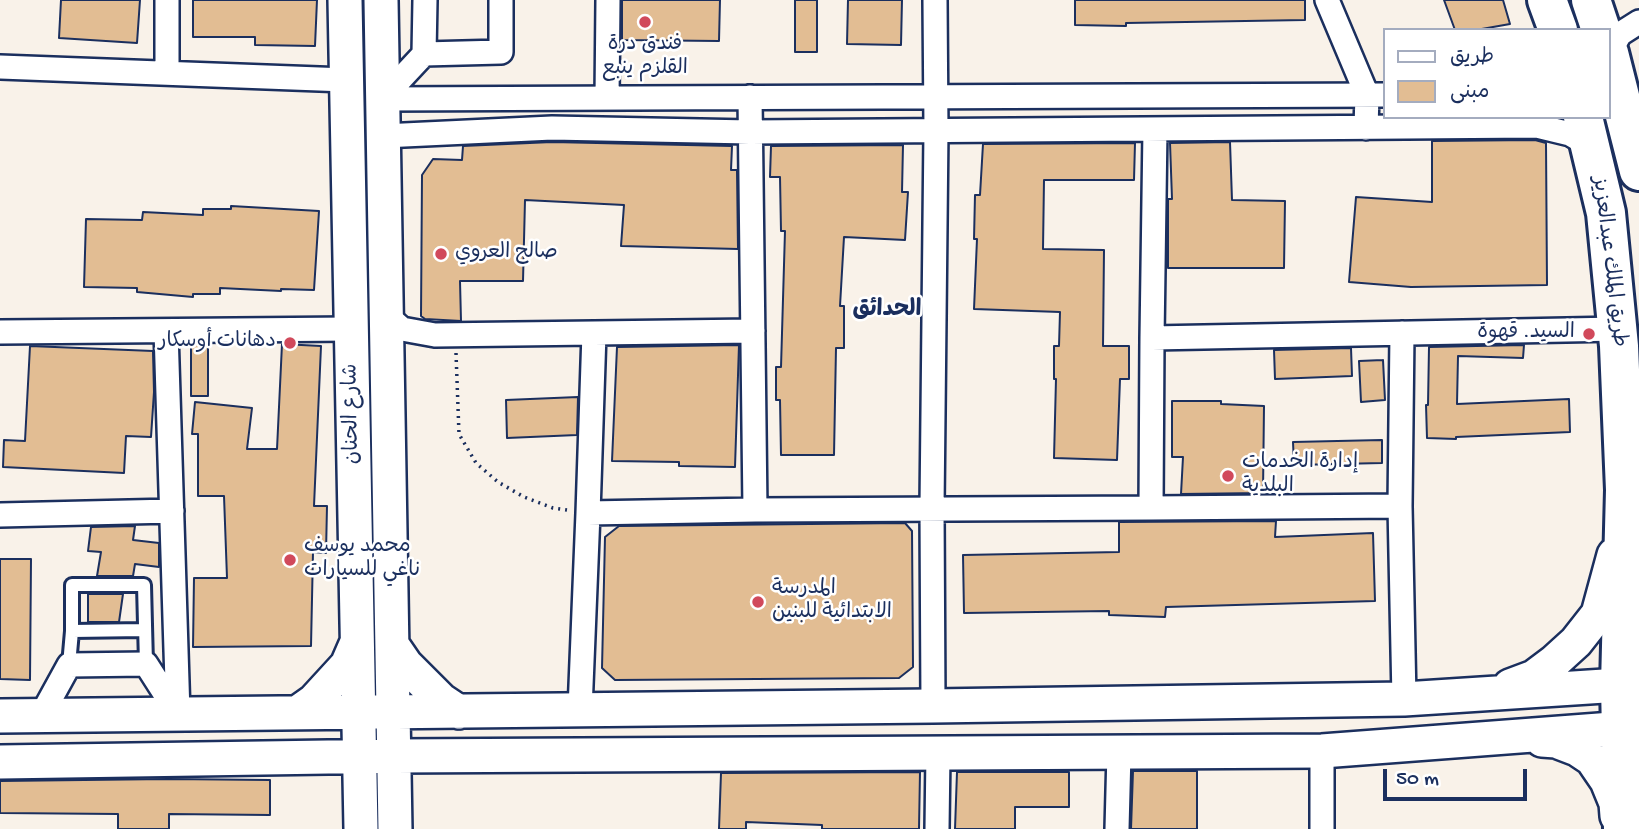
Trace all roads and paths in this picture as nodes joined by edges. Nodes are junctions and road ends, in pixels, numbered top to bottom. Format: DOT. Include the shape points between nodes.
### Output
graph roads {
  1 [pos="167,0"];
  2 [pos="345,0"];
  3 [pos="380,0"];
  4 [pos="425,0"];
  5 [pos="501,0"];
  6 [pos="608,0"];
  7 [pos="935,0"];
  8 [pos="1327,0"];
  9 [pos="1547,0"];
  10 [pos="1591,0"];
  11 [pos="1639,22"];
  12 [pos="1557,28"];
  13 [pos="1601,28"];
  14 [pos="1611,45"];
  15 [pos="425,54"];
  16 [pos="1611,62"];
  17 [pos="0,66"];
  18 [pos="167,73"];
  19 [pos="346,80"];
  20 [pos="1376,95"];
  21 [pos="750,97"];
  22 [pos="936,97"];
  23 [pos="568,98"];
  24 [pos="607,98"];
  25 [pos="382,99"];
  26 [pos="1502,122"];
  27 [pos="552,128"];
  28 [pos="1366,128"];
  29 [pos="1155,129"];
  30 [pos="936,130"];
  31 [pos="750,132"];
  32 [pos="383,135"];
  33 [pos="1588,135"];
  34 [pos="1639,171"];
  35 [pos="386,315"];
  36 [pos="351,329"];
  37 [pos="1618,329"];
  38 [pos="166,331"];
  39 [pos="753,331"];
  40 [pos="0,332"];
  41 [pos="594,333"];
  42 [pos="1402,333"];
  43 [pos="444,335"];
  44 [pos="1152,338"];
  45 [pos="1625,491"];
  46 [pos="1400,506"];
  47 [pos="932,507"];
  48 [pos="1151,508"];
  49 [pos="755,510"];
  50 [pos="172,511"];
  51 [pos="588,513"];
  52 [pos="0,515"];
  53 [pos="144,630"];
  54 [pos="72,631"];
  55 [pos="357,642"];
  56 [pos="393,646"];
  57 [pos="146,664"];
  58 [pos="69,665"];
  59 [pos="1630,686"];
  60 [pos="1491,693"];
  61 [pos="1404,699"];
  62 [pos="933,706"];
  63 [pos="580,710"];
  64 [pos="359,712"];
  65 [pos="394,712"];
  66 [pos="459,712"];
  67 [pos="296,713"];
  68 [pos="178,714"];
  69 [pos="0,716"];
  70 [pos="41,716"];
  71 [pos="1630,727"];
  72 [pos="1516,737"];
  73 [pos="1322,751"];
  74 [pos="1119,752"];
  75 [pos="937,753"];
  76 [pos="394,756"];
  77 [pos="443,756"];
  78 [pos="360,757"];
  79 [pos="299,758"];
  80 [pos="0,762"];
  81 [pos="395,818"];
  82 [pos="361,819"];
  83 [pos="937,829"];
  84 [pos="1117,829"];
  85 [pos="1322,829"];
  86 [pos="1621,829"];
  1 -- 18 [label="street"];
  2 -- 19 [label="main road, شارع الحنان"];
  3 -- 25 [label="main road, شارع الحنان"];
  4 -- 15 [label="street"];
  5 -- 15 [label="street" via="501,52"];
  6 -- 24 [label="street"];
  7 -- 22 [label="street"];
  8 -- 20 [label="street"];
  9 -- 12 [label="highway"];
  10 -- 13 [label="highway, طريق الملك عبدالعزيز"];
  11 -- 14 [label="street"];
  15 -- 25 [label="street"];
  16 -- 34 [label="highway, طريق الملك عبدالعزيز"];
  17 -- 18 [label="street"];
  18 -- 19 [label="street"];
  19 -- 36 [label="main road, شارع الحنان"];
  20 -- 22 [label="street"];
  20 -- 28 [label="street"];
  21 -- 22 [label="street"];
  21 -- 24 [label="street"];
  21 -- 31 [label="street"];
  22 -- 30 [label="street"];
  23 -- 24 [label="street"];
  23 -- 25 [label="street"];
  23 -- 27 [label="street"];
  25 -- 32 [label="main road, شارع الحنان"];
  26 -- 28 [label="street"];
  26 -- 33 [label="street" via="1557,130 1581,141"];
  27 -- 31 [label="street"];
  27 -- 32 [label="street"];
  28 -- 29 [label="street"];
  29 -- 30 [label="street"];
  29 -- 44 [label="street"];
  30 -- 31 [label="street"];
  30 -- 47 [label="street"];
  31 -- 39 [label="street"];
  32 -- 35 [label="main road, شارع الحنان"];
  33 -- 37 [label="highway, طريق الملك عبدالعزيز" via="1606,214"];
  35 -- 43 [label="street" via="402,330"];
  35 -- 56 [label="main road, شارع الحنان"];
  36 -- 38 [label="street"];
  36 -- 55 [label="main road, شارع الحنان"];
  37 -- 42 [label="street"];
  37 -- 45 [label="highway, طريق الملك عبدالعزيز"];
  38 -- 40 [label="street"];
  38 -- 50 [label="street"];
  39 -- 41 [label="street"];
  39 -- 49 [label="street"];
  41 -- 43 [label="street"];
  41 -- 51 [label="street"];
  42 -- 44 [label="street"];
  42 -- 46 [label="street"];
  43 -- 51 [label="path" via="454,343 457,356 458,434 476,463 524,497"];
  44 -- 48 [label="street"];
  45 -- 59 [label="highway, طريق الملك عبدالعزيز"];
  45 -- 60 [label="main road" via="1598,614 1555,662 1534,677"];
  46 -- 48 [label="street"];
  46 -- 61 [label="street"];
  47 -- 48 [label="street"];
  47 -- 49 [label="street"];
  47 -- 62 [label="street"];
  49 -- 51 [label="street"];
  50 -- 52 [label="street"];
  50 -- 68 [label="street"];
  51 -- 63 [label="street"];
  53 -- 54 [label="lane"];
  53 -- 54 [label="lane" via="144,585 72,585"];
  53 -- 57 [label="lane"];
  54 -- 58 [label="lane"];
  55 -- 64 [label="main road, شارع الحنان"];
  55 -- 67 [label="main road" via="347,664 314,701"];
  56 -- 65 [label="main road, شارع الحنان"];
  56 -- 66 [label="main road" via="406,666"];
  57 -- 58 [label="street"];
  57 -- 68 [label="street"];
  58 -- 70 [label="street"];
  59 -- 60 [label="main road"];
  59 -- 71 [label="highway, طريق الملك عبدالعزيز"];
  60 -- 61 [label="main road"];
  61 -- 62 [label="main road"];
  62 -- 63 [label="main road"];
  63 -- 66 [label="main road"];
  64 -- 65 [label="main road"];
  64 -- 67 [label="main road"];
  64 -- 78 [label="main road, شارع الحنان"];
  65 -- 66 [label="main road"];
  65 -- 76 [label="main road, شارع الحنان"];
  67 -- 68 [label="main road"];
  68 -- 70 [label="main road"];
  69 -- 70 [label="main road"];
  71 -- 72 [label="main road"];
  71 -- 86 [label="highway, طريق الملك عبدالعزيز"];
  72 -- 73 [label="main road"];
  72 -- 86 [label="main road" via="1556,741 1592,759 1607,781"];
  73 -- 74 [label="main road"];
  73 -- 85 [label="street"];
  74 -- 75 [label="main road"];
  74 -- 84 [label="street"];
  75 -- 77 [label="main road"];
  75 -- 83 [label="street"];
  76 -- 77 [label="main road"];
  76 -- 78 [label="main road"];
  76 -- 81 [label="main road, شارع الحنان"];
  77 -- 81 [label="main road" via="403,793"];
  78 -- 79 [label="main road"];
  78 -- 82 [label="main road, شارع الحنان"];
  79 -- 80 [label="main road"];
  79 -- 82 [label="main road" via="318,766 351,793"];
}
